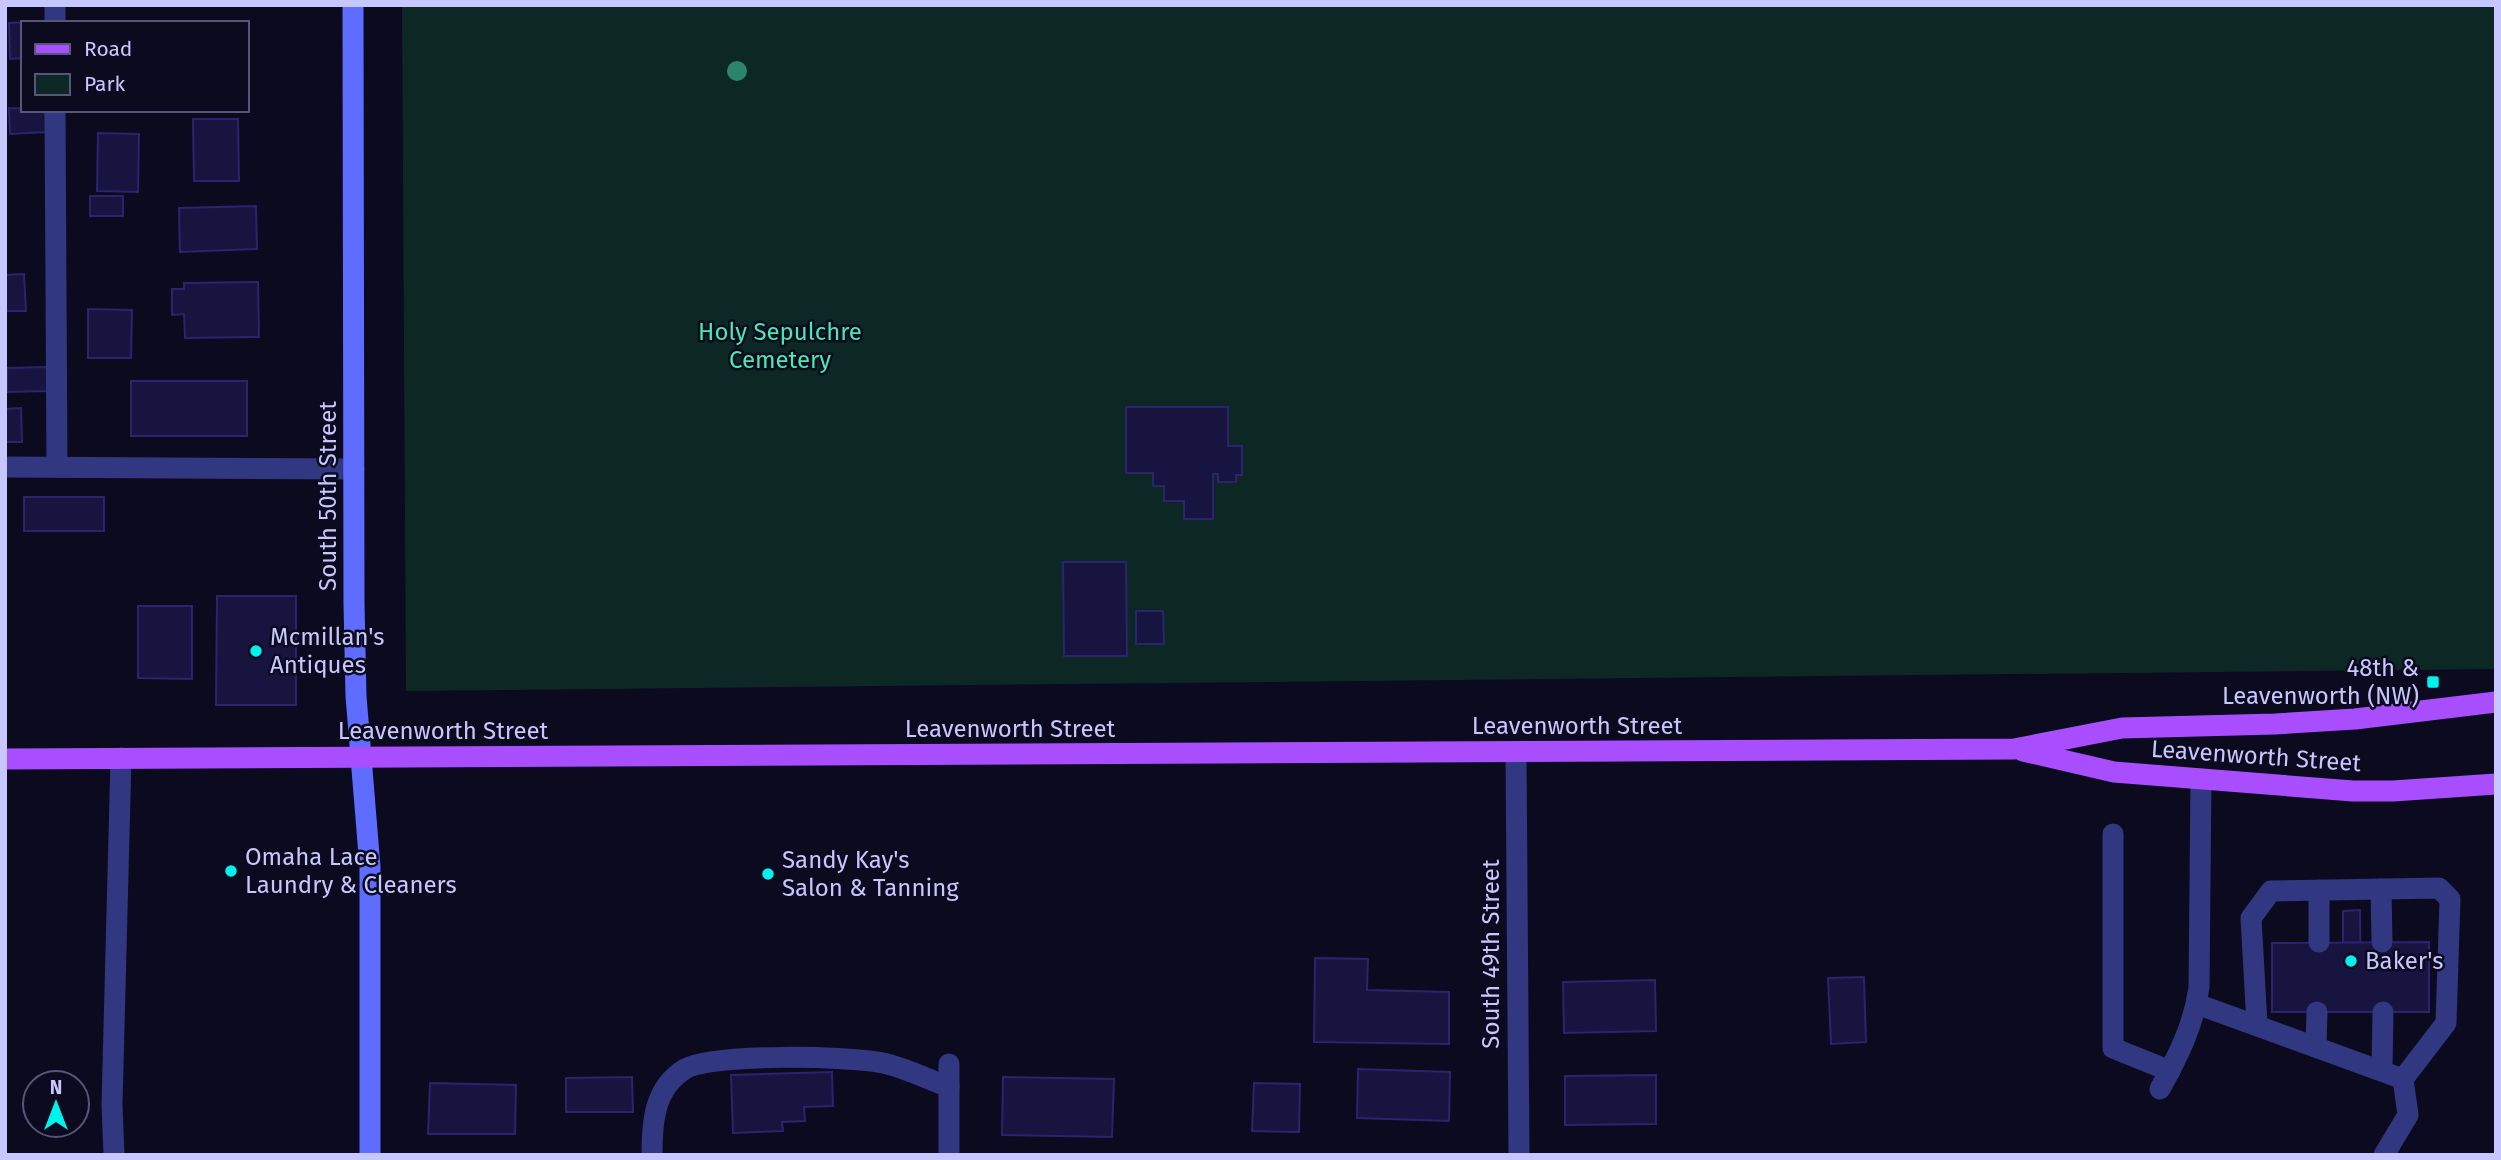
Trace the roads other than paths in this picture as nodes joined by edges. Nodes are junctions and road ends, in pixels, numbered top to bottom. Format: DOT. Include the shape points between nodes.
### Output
graph roads {
  1 [pos="354,5"];
  2 [pos="55,112"];
  3 [pos="5,467"];
  4 [pos="57,467"];
  5 [pos="354,469"];
  6 [pos="2496,702"];
  7 [pos="2014,749"];
  8 [pos="1516,753"];
  9 [pos="362,757"];
  10 [pos="121,758"];
  11 [pos="5,759"];
  12 [pos="2201,779"];
  13 [pos="2496,784"];
  14 [pos="2113,834"];
  15 [pos="2381,889"];
  16 [pos="2319,890"];
  17 [pos="2319,942"];
  18 [pos="2382,942"];
  19 [pos="2197,1004"];
  20 [pos="2317,1012"];
  21 [pos="2383,1012"];
  22 [pos="2257,1026"];
  23 [pos="2316,1047"];
  24 [pos="949,1064"];
  25 [pos="2382,1070"];
  26 [pos="2403,1079"];
  27 [pos="949,1087"];
  28 [pos="114,1155"];
  29 [pos="370,1155"];
  30 [pos="652,1155"];
  31 [pos="948,1155"];
  32 [pos="1519,1155"];
  33 [pos="2384,1155"];
  1 -- 5 [label="main road, South 50th Street"];
  2 -- 4 [label="street"];
  3 -- 4 [label="street"];
  4 -- 5 [label="street"];
  5 -- 9 [label="main road, South 50th Street" via="355,667"];
  6 -- 7 [label="main road, Leavenworth Street" via="2355,719 2122,728"];
  7 -- 8 [label="main road, Leavenworth Street"];
  7 -- 12 [label="main road, Leavenworth Street" via="2114,772"];
  8 -- 9 [label="main road, Leavenworth Street"];
  8 -- 32 [label="street, South 49th Street"];
  9 -- 10 [label="main road, Leavenworth Street"];
  9 -- 29 [label="main road, South 50th Street" via="370,886"];
  10 -- 11 [label="main road, Leavenworth Street"];
  10 -- 28 [label="street"];
  12 -- 13 [label="main road, Leavenworth Street" via="2366,791"];
  12 -- 19 [label="street"];
  14 -- 19 [label="street" via="2113,1048 2165,1080"];
  15 -- 16 [label="street"];
  15 -- 18 [label="street"];
  15 -- 26 [label="street" via="2439,888 2450,899 2446,1023"];
  16 -- 17 [label="street"];
  16 -- 22 [label="street" via="2271,891 2251,918"];
  19 -- 22 [label="street"];
  20 -- 23 [label="street"];
  21 -- 25 [label="street"];
  22 -- 23 [label="street"];
  23 -- 25 [label="street"];
  24 -- 27 [label="street"];
  25 -- 26 [label="street"];
  26 -- 33 [label="street" via="2408,1115"];
  27 -- 30 [label="street" via="883,1063 841,1059 702,1064 687,1069 663,1090 652,1126"];
  27 -- 31 [label="street"];
}
